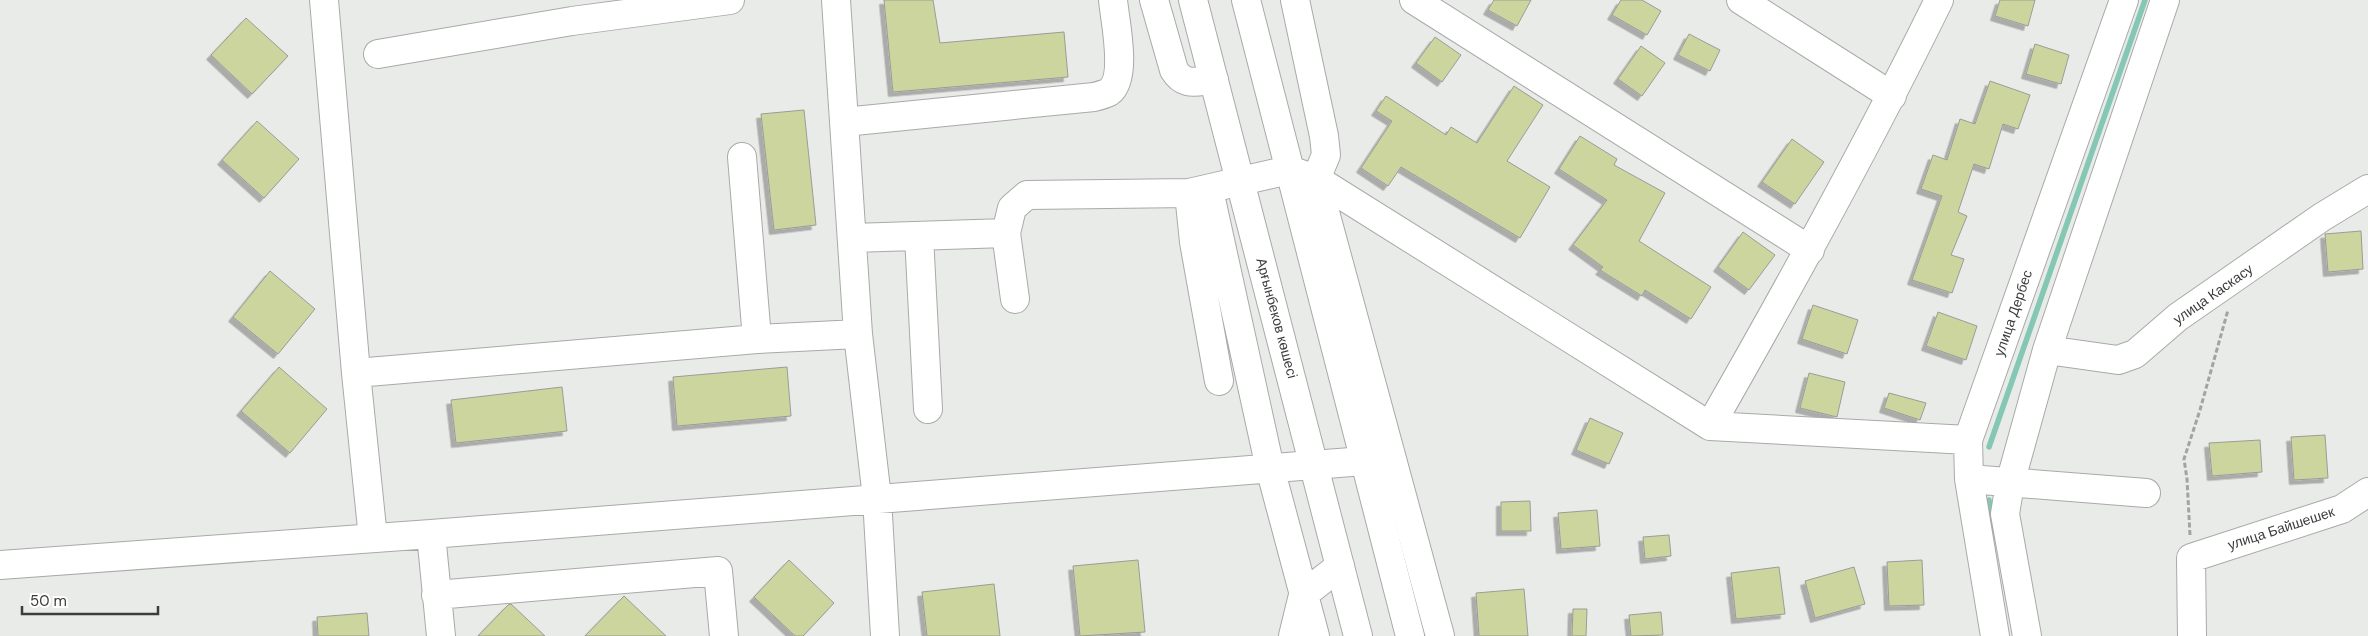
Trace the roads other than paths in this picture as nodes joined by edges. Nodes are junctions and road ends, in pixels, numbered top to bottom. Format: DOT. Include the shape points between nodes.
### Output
graph roads {
  1 [pos="324,0"];
  2 [pos="730,0"];
  3 [pos="836,0"];
  4 [pos="1113,0"];
  5 [pos="1154,0"];
  6 [pos="1193,0"];
  7 [pos="1246,0"];
  8 [pos="1295,0"];
  9 [pos="1414,0"];
  10 [pos="1742,0"];
  11 [pos="1939,0"];
  12 [pos="2124,0"];
  13 [pos="2165,0"];
  14 [pos="571,11"];
  15 [pos="378,54"];
  16 [pos="1214,80"];
  17 [pos="1892,96"];
  18 [pos="844,122"];
  19 [pos="742,157"];
  20 [pos="1289,170"];
  21 [pos="1316,179"];
  22 [pos="1240,180"];
  23 [pos="2368,189"];
  24 [pos="1199,191"];
  25 [pos="1006,233"];
  26 [pos="919,236"];
  27 [pos="852,238"];
  28 [pos="1810,250"];
  29 [pos="1015,299"];
  30 [pos="858,334"];
  31 [pos="757,339"];
  32 [pos="2047,350"];
  33 [pos="356,373"];
  34 [pos="1218,381"];
  35 [pos="928,409"];
  36 [pos="1710,426"];
  37 [pos="1968,440"];
  38 [pos="1364,462"];
  39 [pos="1316,466"];
  40 [pos="1270,468"];
  41 [pos="1969,479"];
  42 [pos="2010,483"];
  43 [pos="2368,492"];
  44 [pos="2146,493"];
  45 [pos="876,498"];
  46 [pos="431,534"];
  47 [pos="373,538"];
  48 [pos="0,564"];
  49 [pos="1340,566"];
  50 [pos="436,595"];
  51 [pos="1303,595"];
  52 [pos="441,636"];
  53 [pos="724,636"];
  54 [pos="885,636"];
  55 [pos="1292,636"];
  56 [pos="1315,636"];
  57 [pos="1358,636"];
  58 [pos="1410,636"];
  59 [pos="1440,636"];
  60 [pos="1995,636"];
  61 [pos="2027,636"];
  62 [pos="2192,636"];
  1 -- 33 [label="street"];
  2 -- 14 [label="street"];
  3 -- 18 [label="street"];
  4 -- 18 [label="street" via="1120,68 1117,81 1109,92 1094,97"];
  5 -- 16 [label="street" via="1178,77 1185,82"];
  6 -- 16 [label="street, Арғынбеков көшесі"];
  7 -- 20 [label="street"];
  8 -- 21 [label="street" via="1324,136 1326,155"];
  9 -- 28 [label="street"];
  10 -- 17 [label="street"];
  11 -- 17 [label="street"];
  12 -- 37 [label="street, улица Дербес"];
  13 -- 32 [label="street"];
  14 -- 15 [label="street"];
  16 -- 22 [label="street, Арғынбеков көшесі"];
  17 -- 28 [label="street"];
  18 -- 27 [label="street"];
  19 -- 31 [label="street"];
  20 -- 21 [label="street"];
  20 -- 22 [label="street"];
  20 -- 38 [label="street"];
  21 -- 36 [label="street"];
  21 -- 59 [label="street"];
  22 -- 24 [label="street"];
  22 -- 39 [label="street, Арғынбеков көшесі"];
  23 -- 32 [label="street, улица Каскасу" via="2178,317 2135,354 2118,360"];
  24 -- 25 [label="street" via="1027,195 1012,208"];
  24 -- 34 [label="street" via="1194,242"];
  24 -- 40 [label="street"];
  25 -- 26 [label="street"];
  25 -- 29 [label="street"];
  26 -- 27 [label="street"];
  26 -- 35 [label="street"];
  27 -- 30 [label="street"];
  28 -- 36 [label="street"];
  30 -- 31 [label="street"];
  30 -- 45 [label="street"];
  31 -- 33 [label="street"];
  32 -- 42 [label="street"];
  33 -- 47 [label="street"];
  36 -- 37 [label="street"];
  37 -- 41 [label="street, улица Дербес"];
  38 -- 39 [label="street"];
  38 -- 58 [label="street"];
  39 -- 40 [label="street"];
  39 -- 49 [label="street, Арғынбеков көшесі"];
  40 -- 45 [label="street"];
  40 -- 51 [label="street"];
  41 -- 42 [label="street"];
  41 -- 60 [label="street, улица Дербес"];
  42 -- 44 [label="street"];
  42 -- 61 [label="street" via="2005,514"];
  43 -- 62 [label="street, улица Байшешек" via="2342,509 2192,558"];
  45 -- 46 [label="street"];
  45 -- 54 [label="street"];
  46 -- 47 [label="street"];
  46 -- 50 [label="street"];
  47 -- 48 [label="street"];
  49 -- 51 [label="street"];
  49 -- 57 [label="street, Арғынбеков көшесі"];
  50 -- 52 [label="street"];
  50 -- 53 [label="street" via="718,571"];
  51 -- 55 [label="street"];
  51 -- 56 [label="street"];
}
